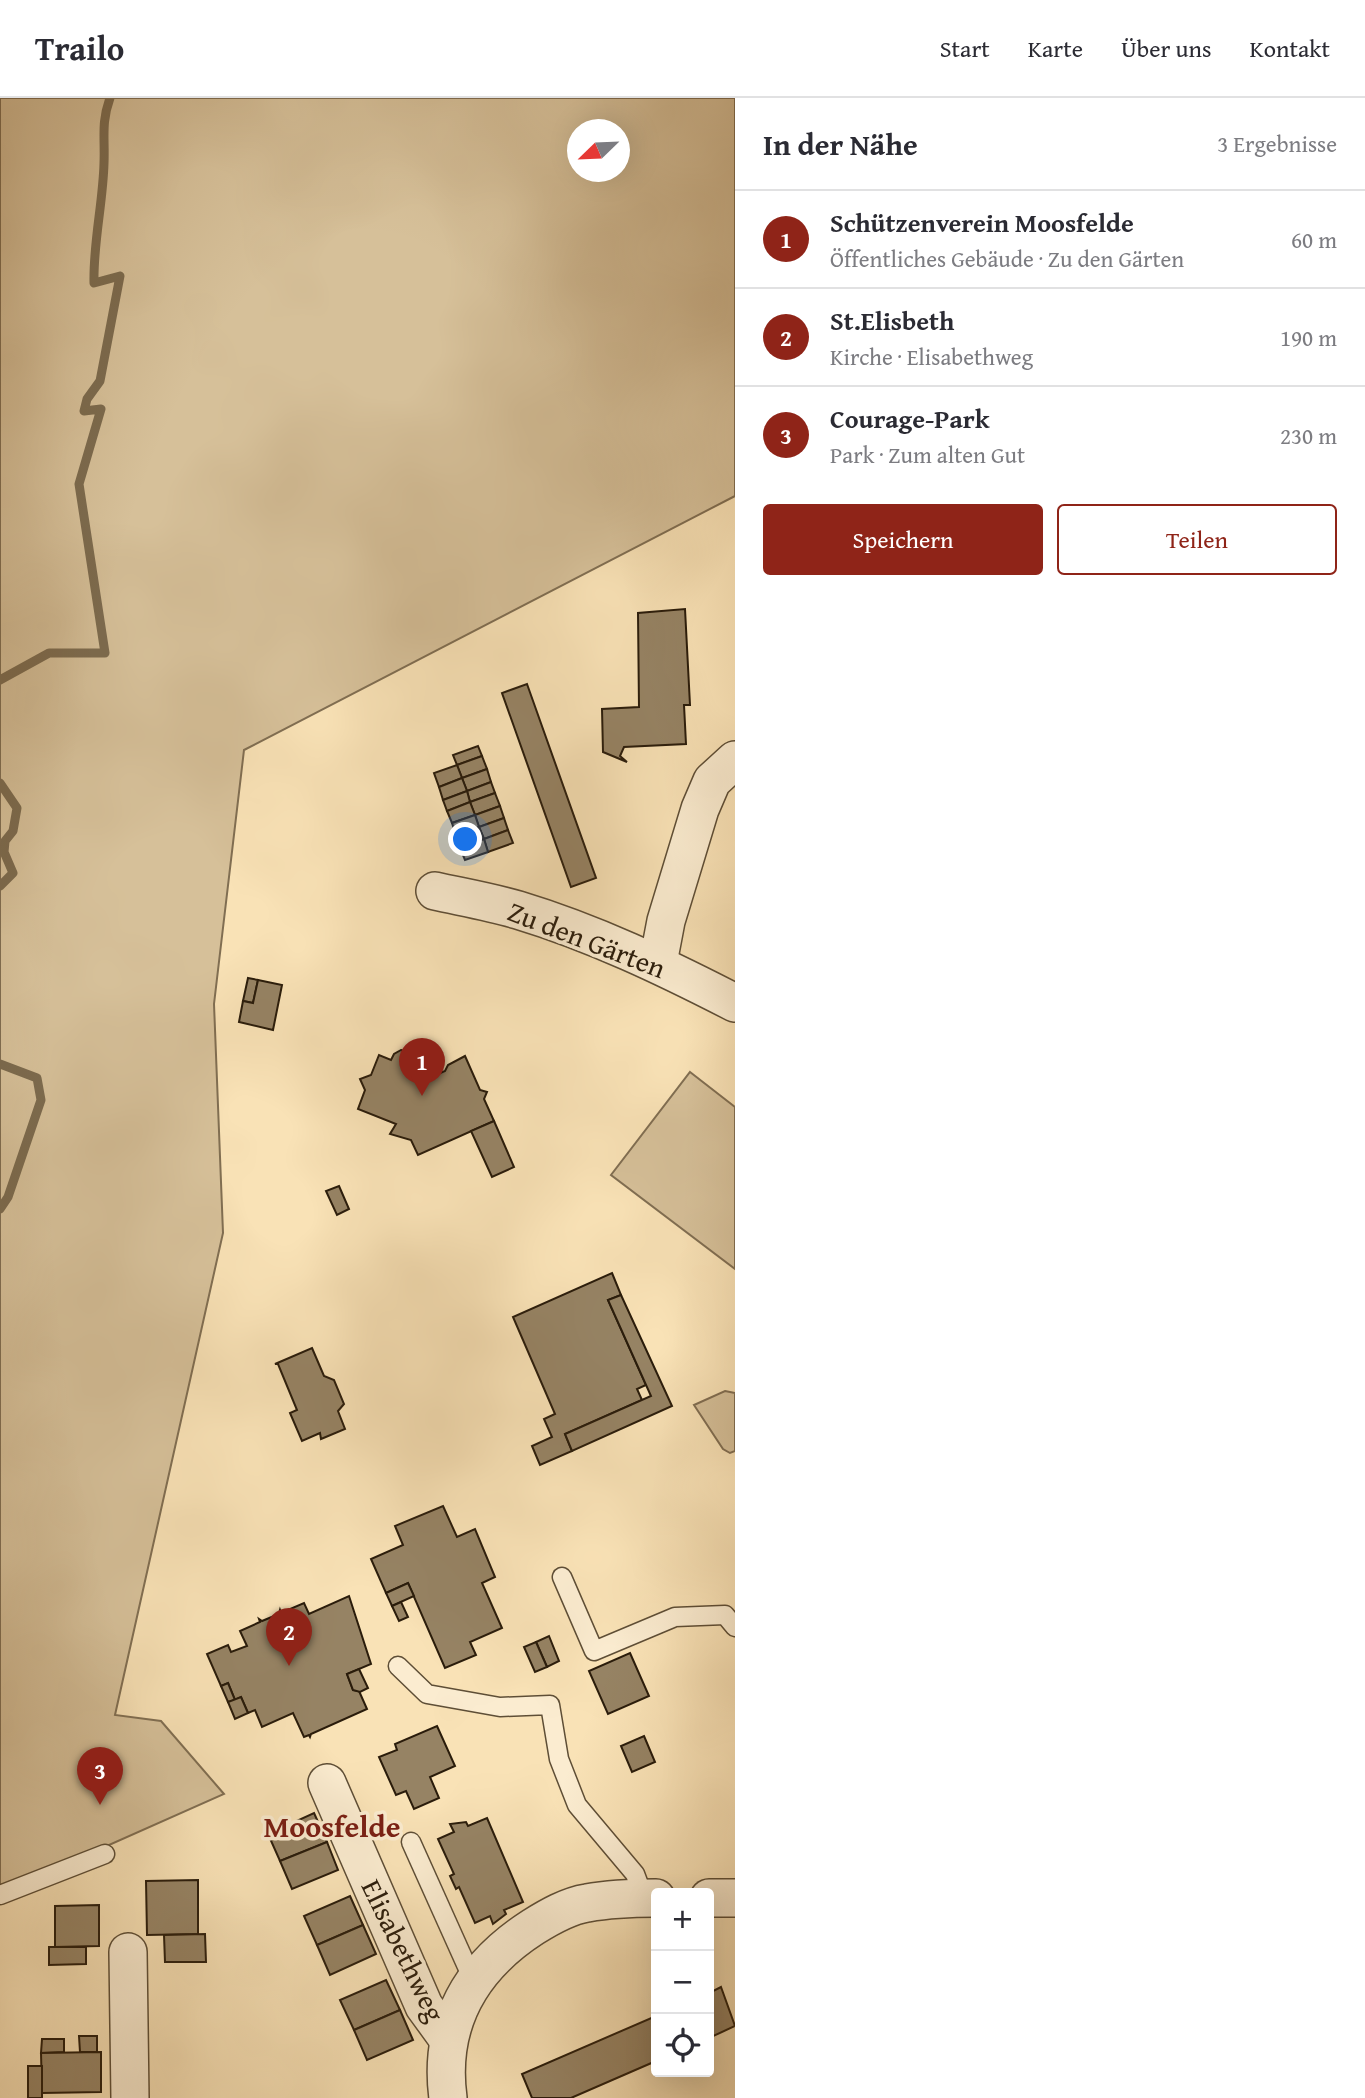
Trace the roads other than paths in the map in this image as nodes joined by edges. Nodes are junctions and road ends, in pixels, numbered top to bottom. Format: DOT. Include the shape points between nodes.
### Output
graph roads {
  1 [pos="735,760"];
  2 [pos="435,891"];
  3 [pos="658,963"];
  4 [pos="735,1003"];
  5 [pos="562,1577"];
  6 [pos="735,1627"];
  7 [pos="398,1666"];
  8 [pos="327,1783"];
  9 [pos="411,1842"];
  10 [pos="105,1854"];
  11 [pos="0,1895"];
  12 [pos="650,1898"];
  13 [pos="714,1898"];
  14 [pos="735,1898"];
  15 [pos="128,1952"];
  16 [pos="473,1980"];
  17 [pos="448,2039"];
  18 [pos="130,2098"];
  19 [pos="448,2098"];
  1 -- 3 [label="street" via="712,781 700,809"];
  2 -- 3 [label="street, Zu den Gärten" via="516,910"];
  3 -- 4 [label="street, Zu den Gärten"];
  5 -- 6 [label="lane" via="594,1651 675,1617 725,1615"];
  7 -- 12 [label="lane" via="427,1694 500,1707 550,1705 559,1759 577,1805"];
  8 -- 17 [label="street, Elisabethweg" via="424,2006"];
  9 -- 16 [label="lane"];
  10 -- 11 [label="lane"];
  12 -- 16 [label="street" via="585,1903 551,1916 497,1955"];
  13 -- 14 [label="street"];
  15 -- 18 [label="street"];
  16 -- 17 [label="street"];
  17 -- 19 [label="street"];
}
